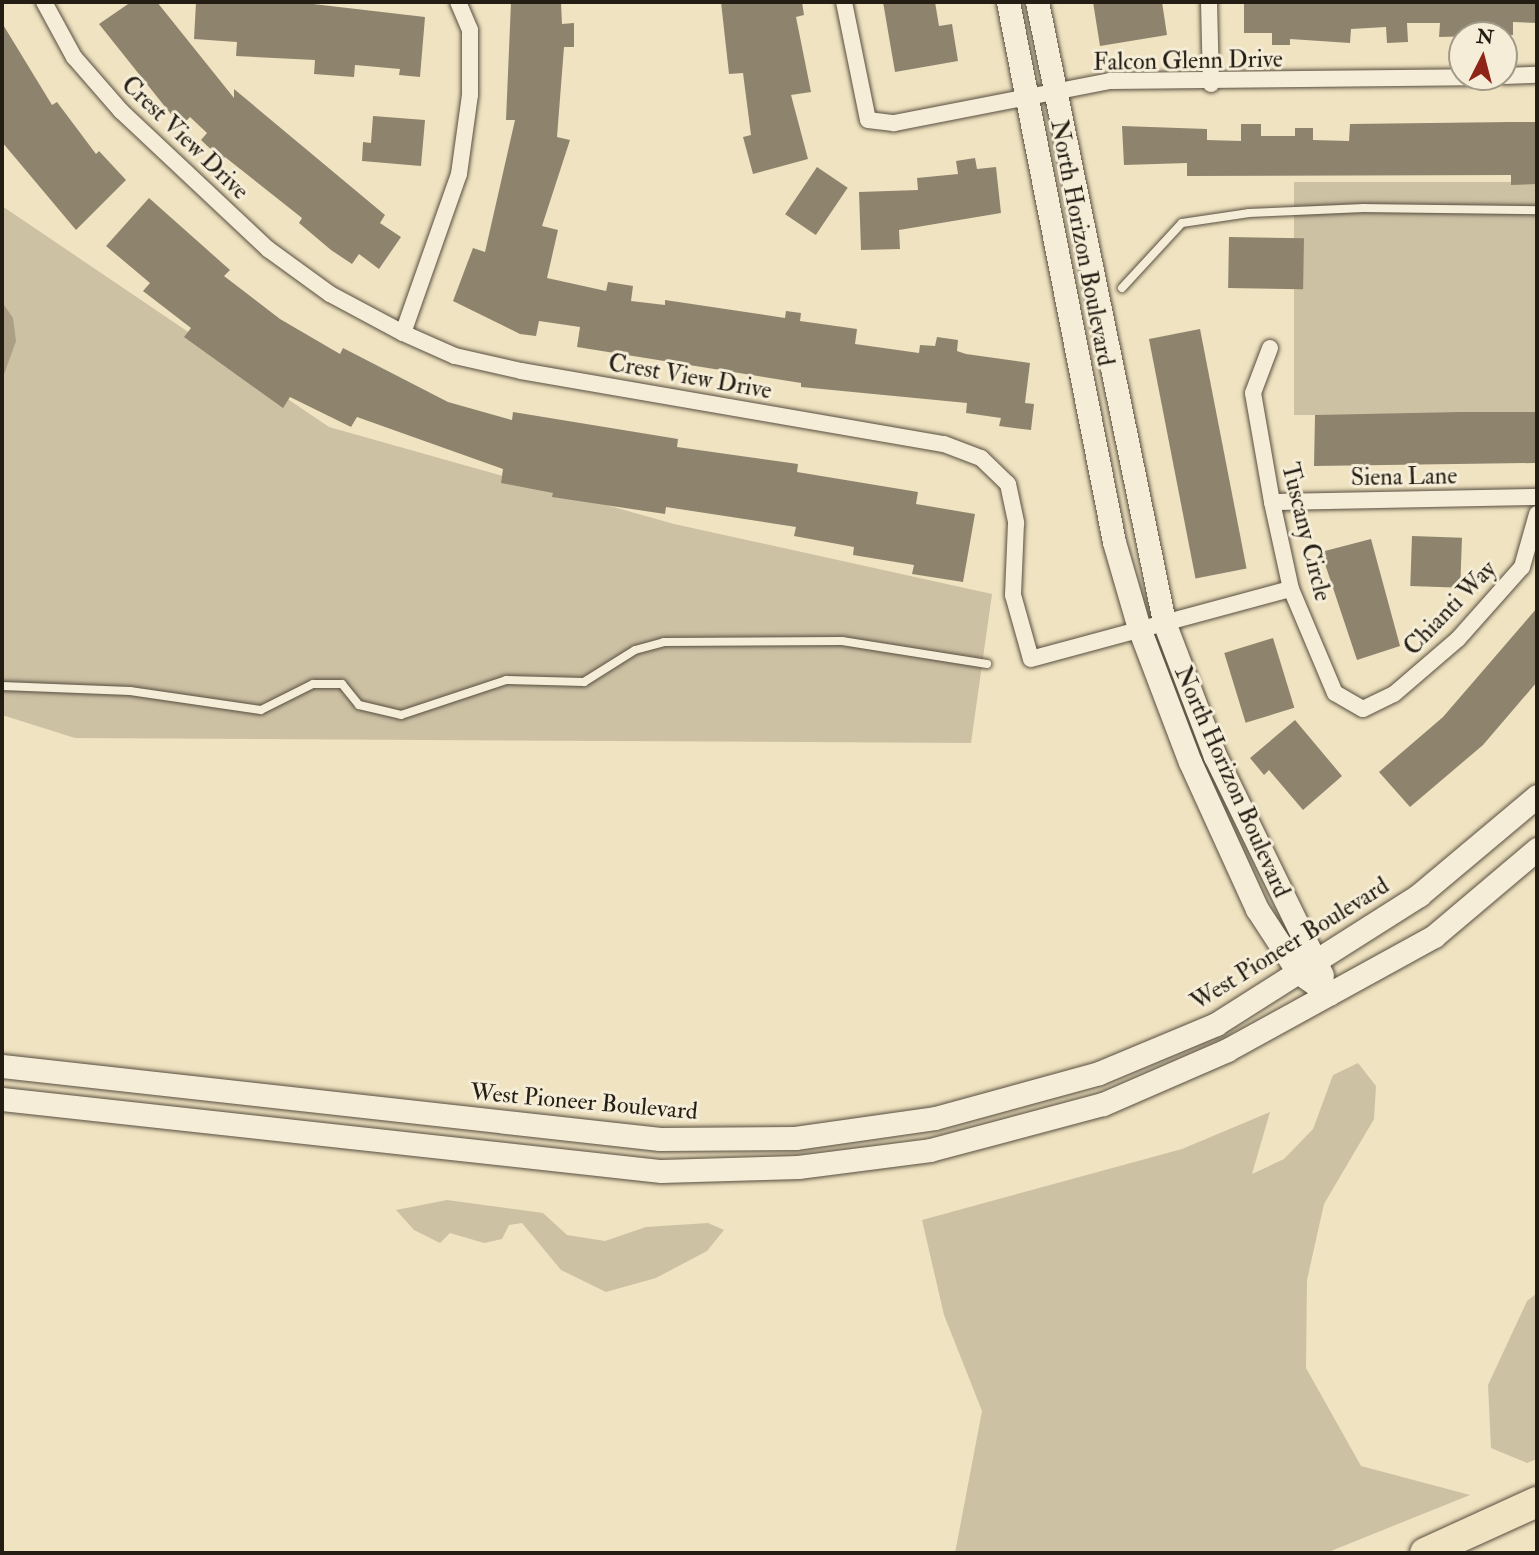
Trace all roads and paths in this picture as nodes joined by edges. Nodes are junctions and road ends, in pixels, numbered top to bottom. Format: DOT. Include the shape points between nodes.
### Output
graph roads {
  1 [pos="458,2"];
  2 [pos="844,2"];
  3 [pos="1008,2"];
  4 [pos="1037,2"];
  5 [pos="1209,2"];
  6 [pos="48,3"];
  7 [pos="1537,75"];
  8 [pos="1518,76"];
  9 [pos="1448,78"];
  10 [pos="1211,84"];
  11 [pos="1053,89"];
  12 [pos="1027,96"];
  13 [pos="1537,210"];
  14 [pos="1122,288"];
  15 [pos="403,333"];
  16 [pos="1270,348"];
  17 [pos="1537,497"];
  18 [pos="1272,502"];
  19 [pos="1537,514"];
  20 [pos="1291,589"];
  21 [pos="1164,622"];
  22 [pos="1139,628"];
  23 [pos="987,664"];
  24 [pos="2,686"];
  25 [pos="1363,709"];
  26 [pos="1537,796"];
  27 [pos="1537,849"];
  28 [pos="1308,967"];
  29 [pos="1329,994"];
  30 [pos="2,1066"];
  31 [pos="2,1099"];
  32 [pos="1537,1502"];
  33 [pos="1426,1553"];
  1 -- 15 [label="street" via="470,43 470,95 459,174"];
  2 -- 12 [label="street, Falcon Glenn Drive" via="868,120 894,123"];
  3 -- 12 [label="main road, North Horizon Boulevard"];
  4 -- 11 [label="main road, North Horizon Boulevard"];
  5 -- 10 [label="street"];
  6 -- 15 [label="street, Crest View Drive" via="74,57 121,111 268,249 330,294"];
  7 -- 8 [label="street"];
  9 -- 10 [label="street, Falcon Glenn Drive"];
  10 -- 11 [label="street, Falcon Glenn Drive" via="1110,81"];
  11 -- 12 [label="street, Falcon Glenn Drive"];
  11 -- 21 [label="main road, North Horizon Boulevard"];
  12 -- 22 [label="main road, North Horizon Boulevard" via="1114,542"];
  13 -- 14 [label="lane" via="1364,208 1249,213 1182,223"];
  15 -- 22 [label="street, Crest View Drive" via="455,356 521,371 944,444 981,458 1008,484 1016,523 1013,595 1031,659"];
  16 -- 18 [label="street, Tuscany Circle" via="1253,393"];
  17 -- 18 [label="street, Siena Lane"];
  18 -- 20 [label="street, Tuscany Circle"];
  19 -- 25 [label="street, Chianti Way" via="1522,567 1467,629 1394,694"];
  20 -- 21 [label="street, Crest View Drive"];
  20 -- 25 [label="street, Tuscany Circle" via="1335,693"];
  21 -- 22 [label="street, Crest View Drive"];
  21 -- 28 [label="main road, North Horizon Boulevard" via="1215,756"];
  22 -- 28 [label="main road, North Horizon Boulevard" via="1190,762 1257,909"];
  23 -- 24 [label="lane" via="842,641 664,642 635,650 584,682 506,680 401,715 359,705 342,684 313,684 261,710 130,691"];
  26 -- 28 [label="main road, West Pioneer Boulevard" via="1419,895"];
  27 -- 29 [label="main road" via="1434,936"];
  28 -- 29 [label="main road, North Horizon Boulevard"];
  28 -- 30 [label="main road, West Pioneer Boulevard" via="1216,1024 1099,1073 935,1118 795,1138 660,1139"];
  29 -- 31 [label="main road" via="1227,1050 1103,1104 930,1150 798,1167 661,1171"];
  32 -- 33 [label="highway"];
}
